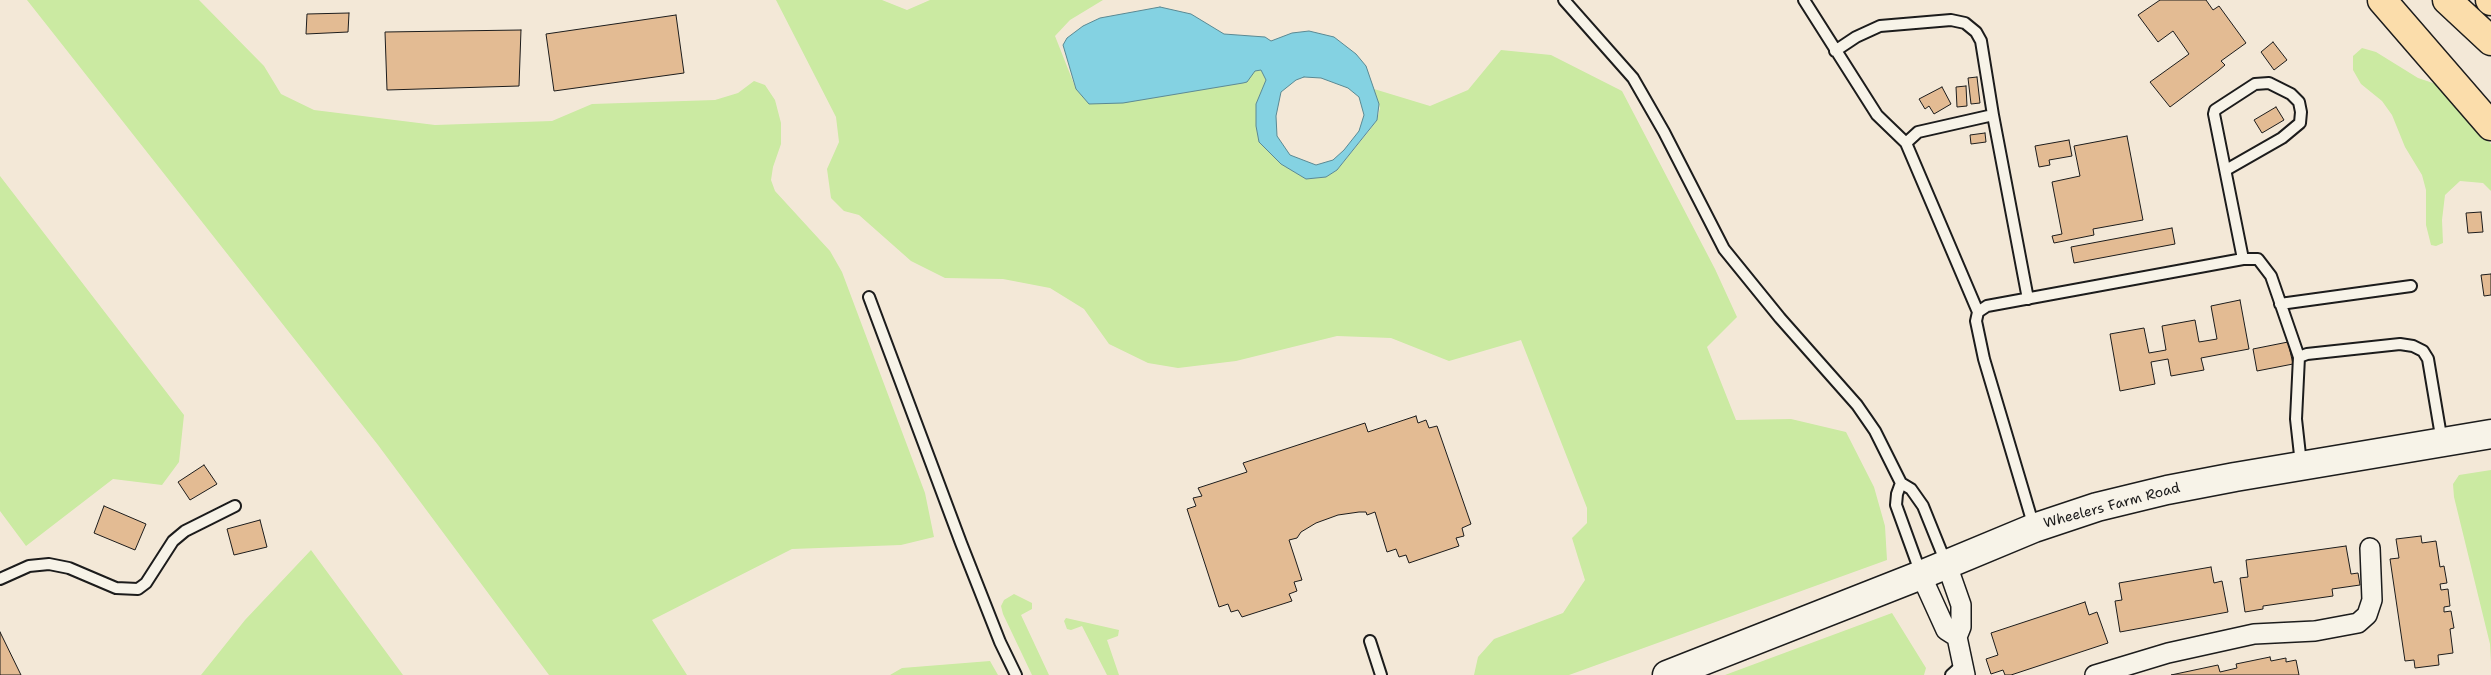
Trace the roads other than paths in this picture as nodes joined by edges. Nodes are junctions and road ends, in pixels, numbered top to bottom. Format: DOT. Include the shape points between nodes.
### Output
graph roads {
  1 [pos="1564,0"];
  2 [pos="1804,0"];
  3 [pos="2382,0"];
  4 [pos="2447,0"];
  5 [pos="2491,41"];
  6 [pos="1835,52"];
  7 [pos="1993,116"];
  8 [pos="2491,126"];
  9 [pos="1906,143"];
  10 [pos="2226,170"];
  11 [pos="2243,259"];
  12 [pos="2411,286"];
  13 [pos="869,297"];
  14 [pos="2028,298"];
  15 [pos="2280,304"];
  16 [pos="1978,312"];
  17 [pos="2299,356"];
  18 [pos="2491,434"];
  19 [pos="2442,443"];
  20 [pos="2301,465"];
  21 [pos="1901,483"];
  22 [pos="235,506"];
  23 [pos="2034,528"];
  24 [pos="2370,548"];
  25 [pos="1947,565"];
  26 [pos="1921,575"];
  27 [pos="0,579"];
  28 [pos="1957,637"];
  29 [pos="1370,640"];
  30 [pos="1959,672"];
  31 [pos="1016,675"];
  32 [pos="1381,675"];
  33 [pos="1667,675"];
  34 [pos="2095,675"];
  1 -- 21 [label="lane" via="1633,78 1724,249 1857,405 1875,431"];
  2 -- 6 [label="lane"];
  3 -- 8 [label="highway"];
  4 -- 5 [label="highway"];
  6 -- 7 [label="lane" via="1856,36 1880,26 1951,20 1965,23 1981,41"];
  6 -- 9 [label="lane" via="1877,115"];
  7 -- 9 [label="lane" via="1918,132"];
  7 -- 14 [label="lane"];
  9 -- 16 [label="lane"];
  10 -- 10 [label="lane" via="2282,138 2300,123 2299,102 2291,94 2269,84 2255,84 2215,110 2213,120"];
  10 -- 11 [label="lane"];
  11 -- 14 [label="lane"];
  11 -- 15 [label="lane" via="2254,258 2266,267"];
  12 -- 15 [label="lane"];
  13 -- 31 [label="lane" via="961,543"];
  14 -- 16 [label="lane" via="1986,306"];
  15 -- 17 [label="lane"];
  16 -- 23 [label="lane" via="1976,321 1984,359"];
  17 -- 19 [label="lane" via="2400,344 2414,346 2428,359"];
  17 -- 20 [label="lane" via="2296,419"];
  18 -- 19 [label="main road, Wheelers Farm Road"];
  19 -- 20 [label="main road, Wheelers Farm Road"];
  20 -- 23 [label="main road, Wheelers Farm Road" via="2167,490 2097,507"];
  21 -- 25 [label="lane" via="1911,489 1923,506"];
  21 -- 26 [label="lane" via="1896,505"];
  22 -- 27 [label="lane" via="185,531 173,541 138,589 116,588 69,568 49,564 29,566"];
  23 -- 25 [label="main road, Wheelers Farm Road"];
  24 -- 34 [label="street" via="2372,600 2367,615 2358,623 2314,631 2254,634 2168,653"];
  25 -- 26 [label="main road, Wheelers Farm Road"];
  25 -- 28 [label="street" via="1961,605 1961,627"];
  26 -- 28 [label="street" via="1946,630"];
  26 -- 33 [label="main road, Wheelers Farm Road"];
  28 -- 30 [label="street"];
  29 -- 32 [label="lane"];
}
